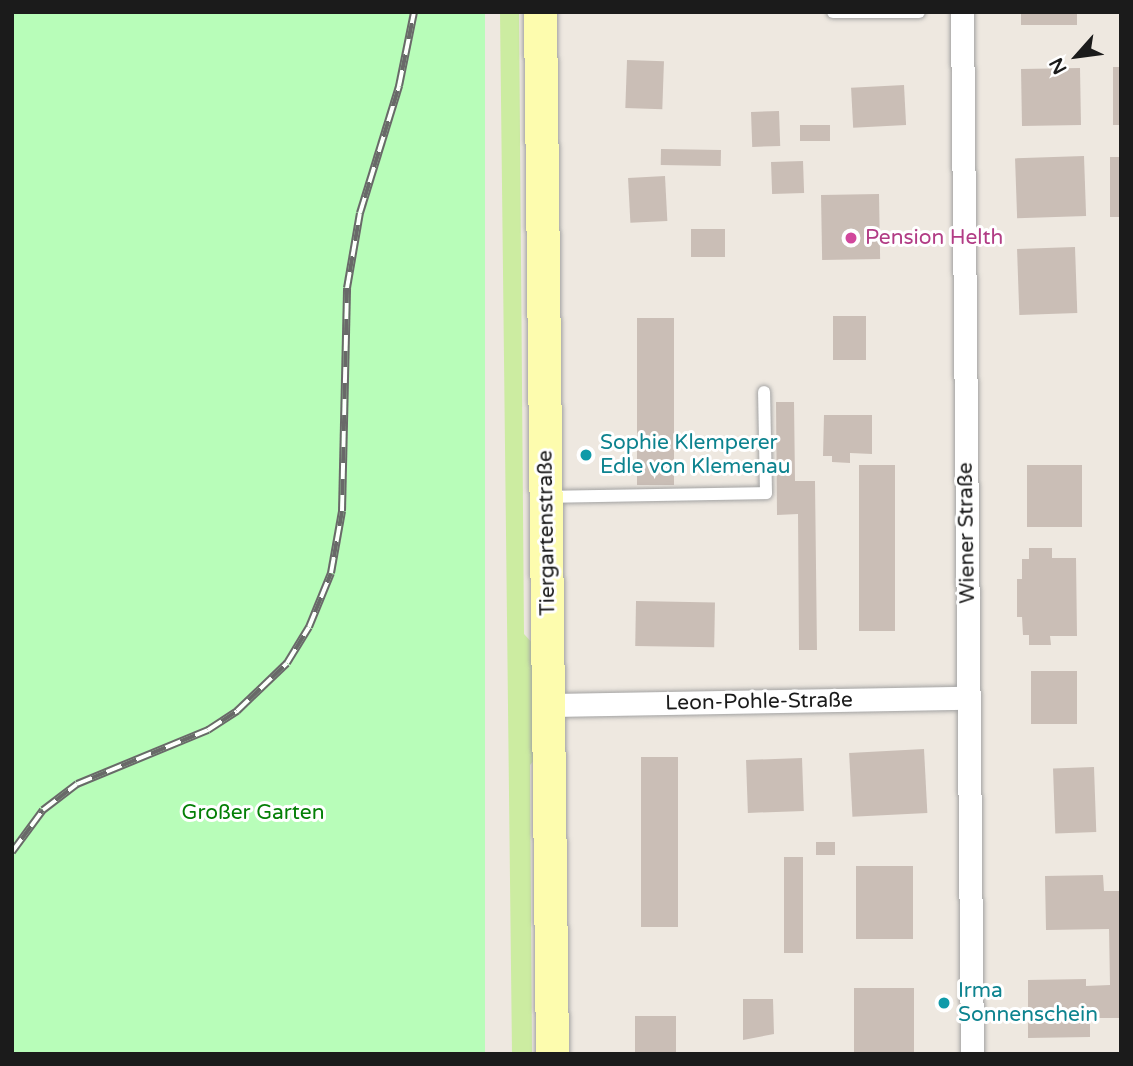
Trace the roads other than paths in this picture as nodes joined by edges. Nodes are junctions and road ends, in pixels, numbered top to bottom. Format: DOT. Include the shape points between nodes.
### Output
graph roads {
  1 [pos="540,12"];
  2 [pos="833,12"];
  3 [pos="919,12"];
  4 [pos="962,12"];
  5 [pos="764,392"];
  6 [pos="547,497"];
  7 [pos="969,698"];
  8 [pos="549,705"];
  9 [pos="552,1054"];
  10 [pos="972,1054"];
  1 -- 6 [label="main road, Tiergartenstraße"];
  2 -- 3 [label="lane"];
  4 -- 7 [label="street, Wiener Straße"];
  5 -- 6 [label="lane" via="766,494"];
  6 -- 8 [label="main road, Tiergartenstraße"];
  7 -- 8 [label="street, Leon-Pohle-Straße"];
  7 -- 10 [label="street, Wiener Straße"];
  8 -- 9 [label="main road, Tiergartenstraße"];
}
